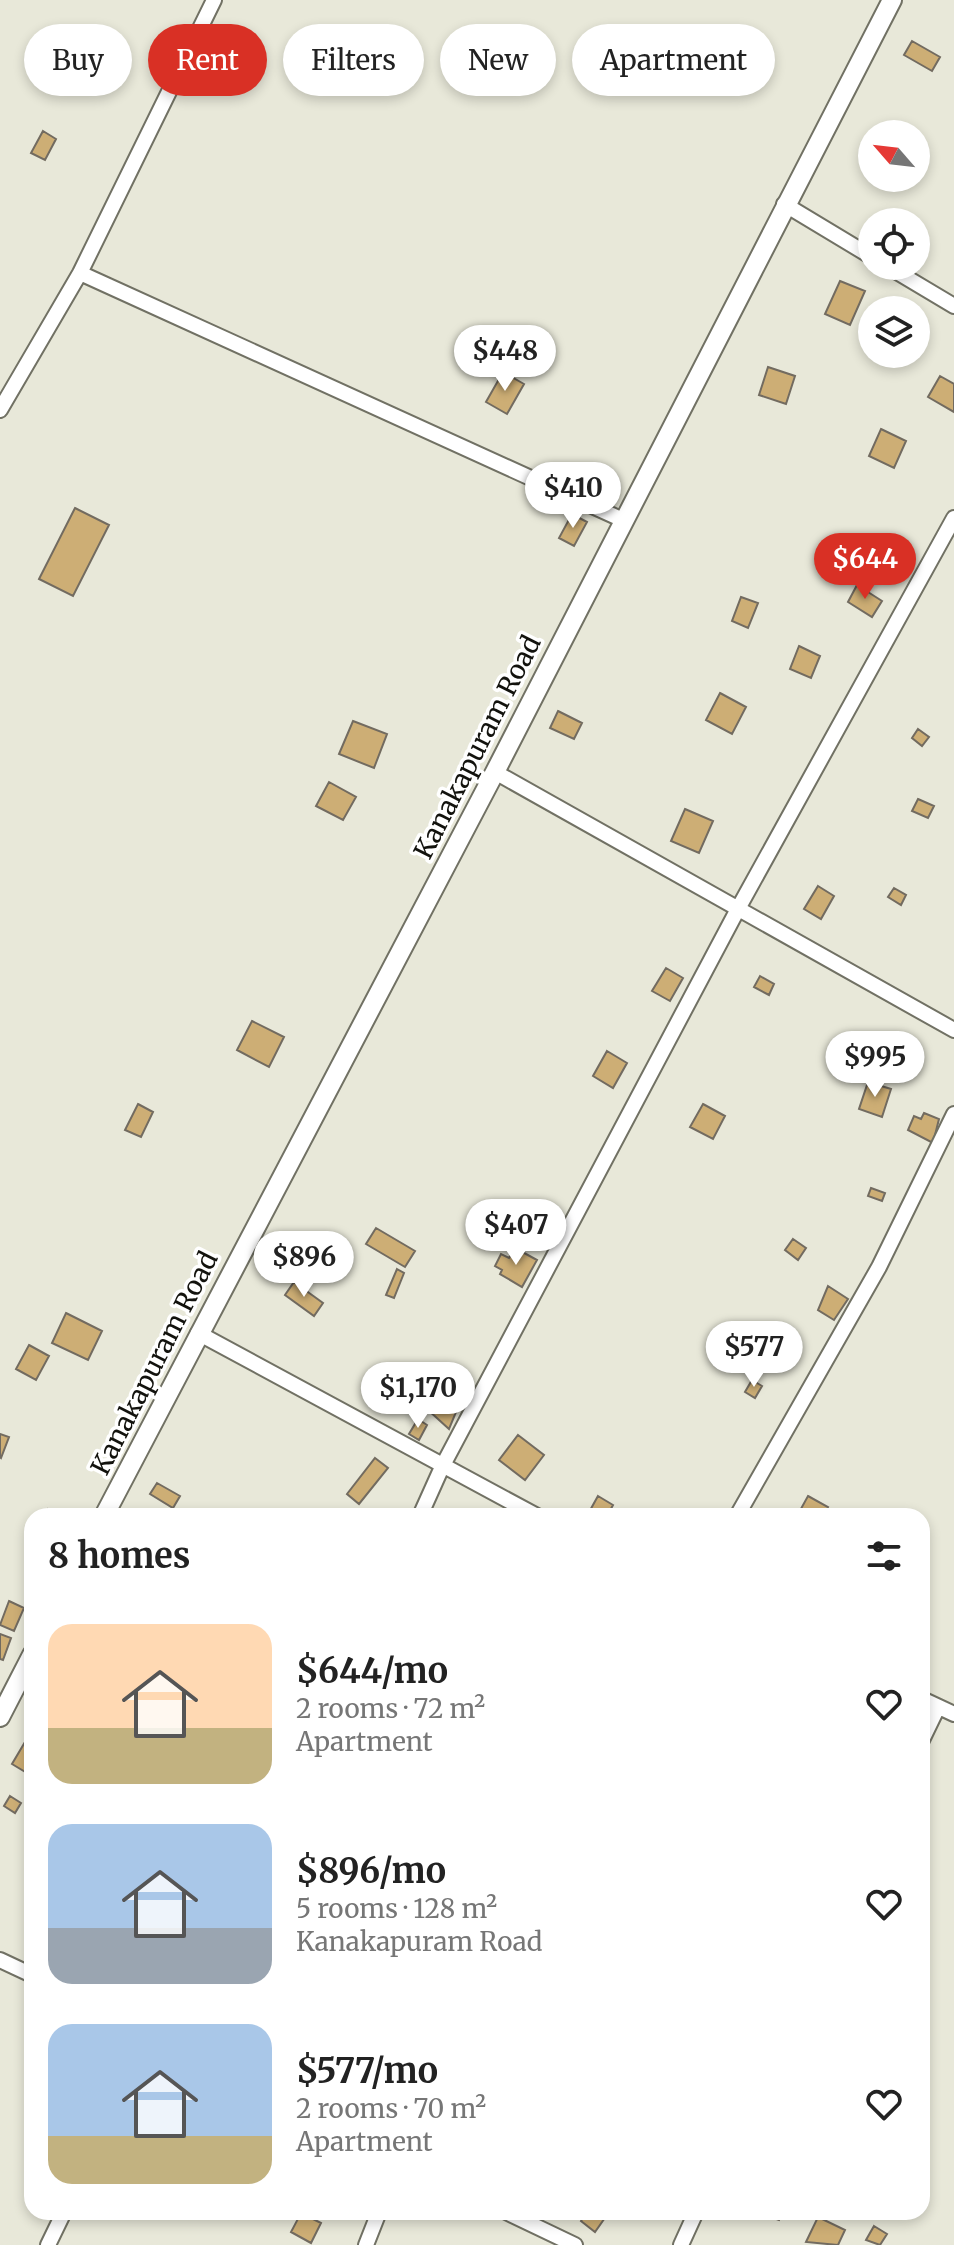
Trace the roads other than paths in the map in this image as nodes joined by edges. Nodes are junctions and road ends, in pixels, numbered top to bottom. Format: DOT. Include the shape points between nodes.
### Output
graph roads {
  1 [pos="214,0"];
  2 [pos="892,0"];
  3 [pos="784,204"];
  4 [pos="858,249"];
  5 [pos="80,273"];
  6 [pos="910,280"];
  7 [pos="954,306"];
  8 [pos="0,410"];
  9 [pos="954,518"];
  10 [pos="623,520"];
  11 [pos="495,772"];
  12 [pos="739,907"];
  13 [pos="954,1030"];
  14 [pos="954,1114"];
  15 [pos="198,1333"];
  16 [pos="442,1467"];
  17 [pos="108,1508"];
  18 [pos="424,1508"];
  19 [pos="521,1508"];
  20 [pos="742,1508"];
  21 [pos="24,1670"];
  22 [pos="930,1703"];
  23 [pos="938,1707"];
  24 [pos="954,1714"];
  25 [pos="0,1717"];
  26 [pos="930,1724"];
  27 [pos="0,1960"];
  28 [pos="24,1971"];
  29 [pos="60,2220"];
  30 [pos="376,2220"];
  31 [pos="523,2220"];
  32 [pos="692,2220"];
  33 [pos="48,2245"];
  34 [pos="366,2245"];
  35 [pos="575,2245"];
  36 [pos="681,2245"];
  1 -- 5 [label="street"];
  2 -- 3 [label="street, Kanakapuram Road"];
  3 -- 4 [label="street"];
  3 -- 10 [label="street, Kanakapuram Road"];
  5 -- 8 [label="street"];
  5 -- 10 [label="street"];
  6 -- 7 [label="street"];
  9 -- 12 [label="street"];
  10 -- 11 [label="street, Kanakapuram Road"];
  11 -- 12 [label="street"];
  11 -- 15 [label="street, Kanakapuram Road"];
  12 -- 13 [label="street"];
  12 -- 16 [label="street"];
  14 -- 20 [label="street" via="879,1267"];
  15 -- 16 [label="street"];
  15 -- 17 [label="street, Kanakapuram Road"];
  16 -- 18 [label="street"];
  16 -- 19 [label="street"];
  21 -- 25 [label="street"];
  22 -- 23 [label="street"];
  23 -- 24 [label="street"];
  23 -- 26 [label="street"];
  27 -- 28 [label="street"];
  29 -- 33 [label="street"];
  30 -- 34 [label="street"];
  31 -- 35 [label="street"];
  32 -- 36 [label="street"];
}
